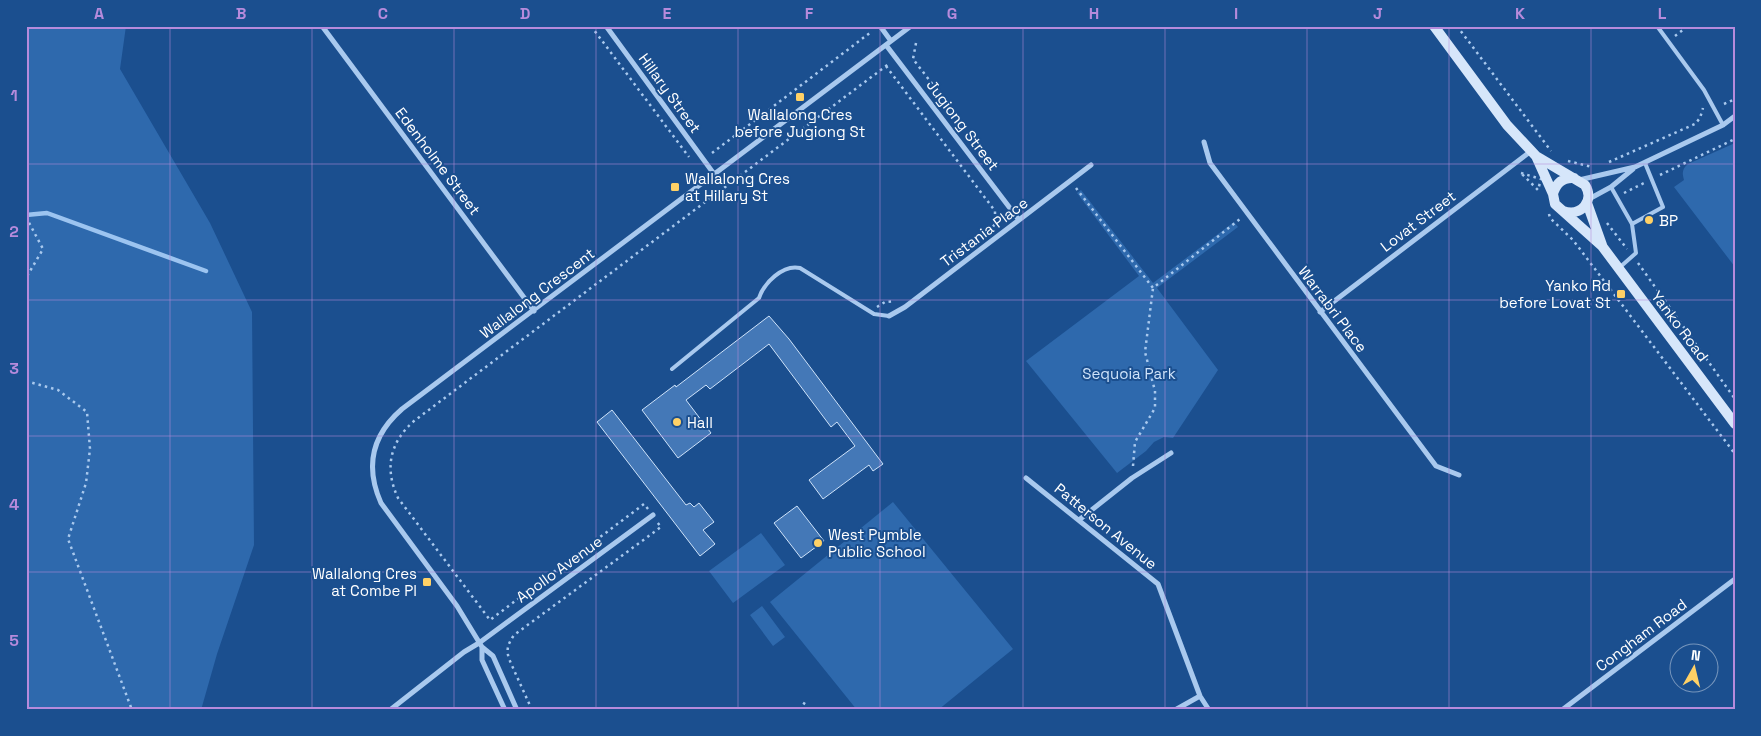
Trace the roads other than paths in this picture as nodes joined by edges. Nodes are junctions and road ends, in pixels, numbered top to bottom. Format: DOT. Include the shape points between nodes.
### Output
graph roads {
  1 [pos="322,26"];
  2 [pos="606,26"];
  3 [pos="880,26"];
  4 [pos="911,26"];
  5 [pos="1434,26"];
  6 [pos="1657,26"];
  7 [pos="889,43"];
  8 [pos="1735,116"];
  9 [pos="1735,121"];
  10 [pos="1723,125"];
  11 [pos="1204,142"];
  12 [pos="1534,153"];
  13 [pos="1645,163"];
  14 [pos="1091,165"];
  15 [pos="1635,167"];
  16 [pos="714,174"];
  17 [pos="1577,179"];
  18 [pos="1611,186"];
  19 [pos="1553,194"];
  20 [pos="1588,201"];
  21 [pos="1563,211"];
  22 [pos="1019,220"];
  23 [pos="1632,224"];
  24 [pos="1602,246"];
  25 [pos="1618,268"];
  26 [pos="534,310"];
  27 [pos="1320,312"];
  28 [pos="889,316"];
  29 [pos="672,369"];
  30 [pos="1735,424"];
  31 [pos="1171,453"];
  32 [pos="1459,476"];
  33 [pos="1026,478"];
  34 [pos="653,515"];
  35 [pos="1079,520"];
  36 [pos="1735,579"];
  37 [pos="481,645"];
  38 [pos="1200,696"];
  39 [pos="390,710"];
  40 [pos="505,710"];
  41 [pos="517,710"];
  42 [pos="1175,710"];
  43 [pos="1209,710"];
  44 [pos="1562,710"];
  1 -- 26 [label="street, Edenholme Street"];
  2 -- 16 [label="street, Hillary Street"];
  3 -- 7 [label="street, Jugiong Street"];
  4 -- 7 [label="street, Wallalong Crescent"];
  5 -- 12 [label="main road, Yanko Road" via="1507,125"];
  6 -- 10 [label="lane" via="1704,90"];
  7 -- 16 [label="street, Wallalong Crescent"];
  7 -- 22 [label="street, Jugiong Street"];
  8 -- 10 [label="street"];
  9 -- 10 [label="street"];
  10 -- 13 [label="street"];
  11 -- 27 [label="street, Warrabri Place" via="1210,163"];
  12 -- 17 [label="main road, Yanko Road"];
  12 -- 19 [label="main road, Yanko Road"];
  12 -- 27 [label="street, Lovat Street"];
  13 -- 15 [label="street"];
  13 -- 23 [label="lane" via="1663,206"];
  14 -- 22 [label="street, Tristania Place"];
  15 -- 17 [label="street"];
  15 -- 18 [label="street"];
  16 -- 26 [label="street, Wallalong Crescent"];
  17 -- 19 [label="main road" via="1559,182"];
  17 -- 20 [label="main road, Yanko Road" via="1587,188"];
  18 -- 20 [label="street"];
  18 -- 23 [label="lane"];
  19 -- 21 [label="main road, Yanko Road" via="1555,204"];
  20 -- 21 [label="main road" via="1577,212"];
  20 -- 24 [label="main road, Yanko Road"];
  21 -- 24 [label="main road, Yanko Road"];
  22 -- 28 [label="street, Tristania Place"];
  23 -- 25 [label="lane" via="1636,254"];
  24 -- 25 [label="main road, Yanko Road"];
  25 -- 30 [label="main road, Yanko Road"];
  26 -- 37 [label="street, Wallalong Crescent" via="393,417 376,444 372,462 375,491 381,503 457,606"];
  27 -- 32 [label="street, Warrabri Place" via="1436,466"];
  28 -- 29 [label="lane" via="874,314 793,266 785,269 763,288 759,298"];
  31 -- 35 [label="street" via="1132,478"];
  33 -- 35 [label="street, Patterson Avenue"];
  34 -- 37 [label="street, Apollo Avenue"];
  35 -- 38 [label="street, Patterson Avenue" via="1158,584"];
  36 -- 44 [label="street, Congham Road"];
  37 -- 39 [label="street, Apollo Avenue" via="464,652"];
  37 -- 40 [label="street, Wallalong Crescent" via="482,660"];
  37 -- 41 [label="street, Wallalong Crescent" via="493,656"];
  38 -- 42 [label="street"];
  38 -- 43 [label="street, Patterson Avenue"];
}
